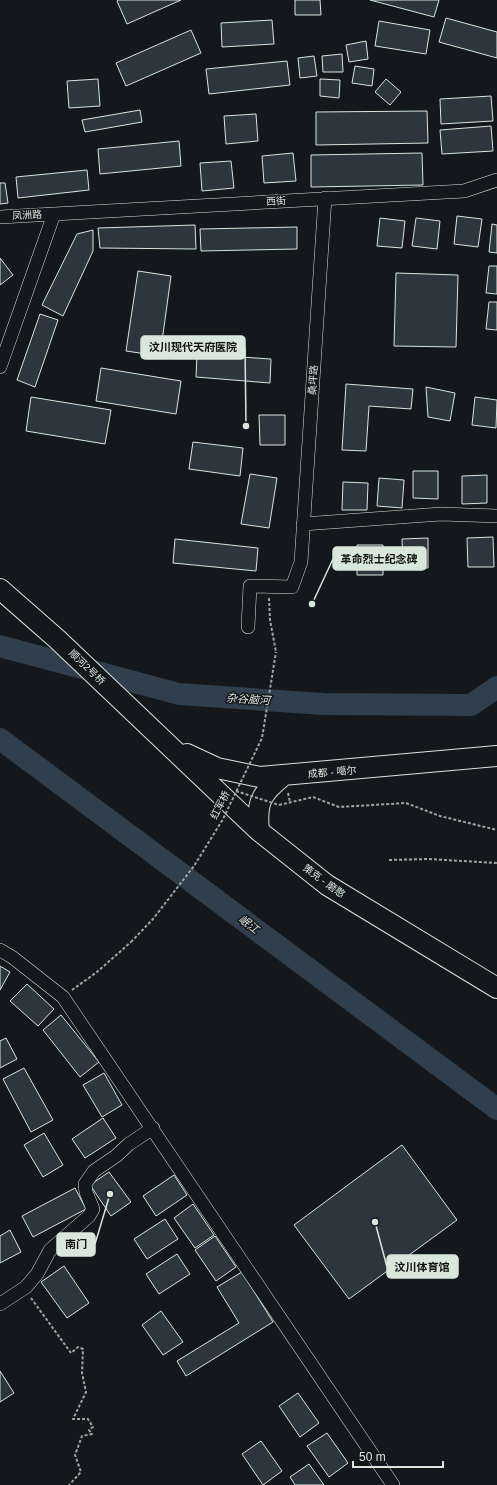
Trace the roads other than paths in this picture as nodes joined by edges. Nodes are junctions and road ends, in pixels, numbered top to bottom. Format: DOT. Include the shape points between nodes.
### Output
graph roads {
  1 [pos="497,180"];
  2 [pos="326,198"];
  3 [pos="54,214"];
  4 [pos="0,217"];
  5 [pos="0,367"];
  6 [pos="497,516"];
  7 [pos="303,524"];
  8 [pos="0,589"];
  9 [pos="248,627"];
  10 [pos="172,748"];
  11 [pos="497,756"];
  12 [pos="276,777"];
  13 [pos="259,831"];
  14 [pos="0,950"];
  15 [pos="497,988"];
  16 [pos="153,1128"];
  17 [pos="0,1304"];
  18 [pos="393,1485"];
  1 -- 2 [label="street, 西街" via="464,190"];
  2 -- 3 [label="street, 西街"];
  2 -- 7 [label="street, 桑坪路"];
  3 -- 4 [label="street, 凤洲路"];
  3 -- 5 [label="street"];
  6 -- 7 [label="street" via="441,514"];
  7 -- 9 [label="street, 桑坪路" via="301,562 292,587 250,586"];
  8 -- 10 [label="highway, 顺河2号桥"];
  10 -- 12 [label="highway, 成都 - 噶尔" via="217,768 260,777"];
  10 -- 13 [label="highway, 策克 - 磨憨"];
  11 -- 12 [label="highway, 成都 - 噶尔"];
  12 -- 13 [label="highway" via="259,804"];
  13 -- 15 [label="highway, 策克 - 磨憨" via="326,885"];
  14 -- 16 [label="street" via="63,997"];
  16 -- 17 [label="street" via="94,1171 85,1184 93,1209 89,1216 50,1250 37,1274 26,1287"];
  16 -- 18 [label="street"];
}
